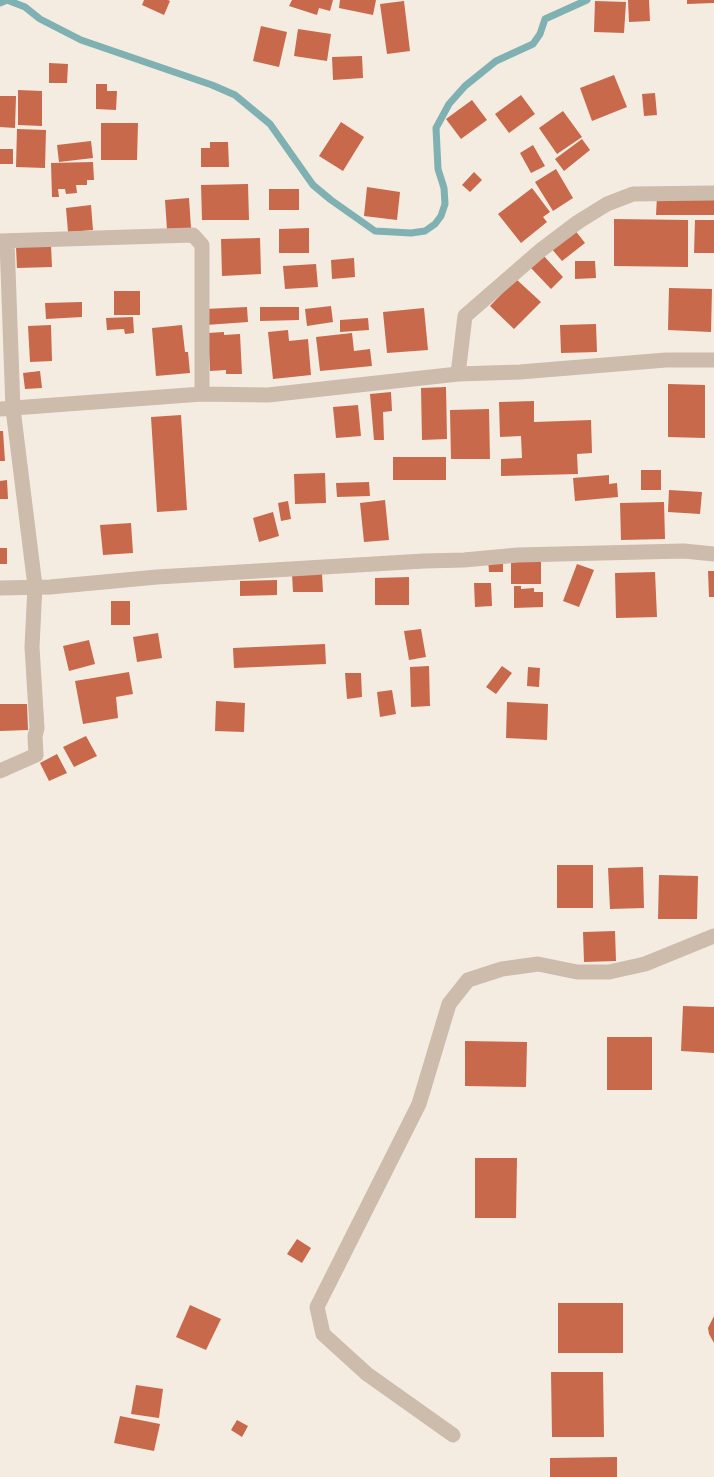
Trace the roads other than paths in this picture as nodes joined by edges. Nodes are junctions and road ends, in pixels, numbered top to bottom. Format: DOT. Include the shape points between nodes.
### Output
graph roads {
  1 [pos="714,193"];
  2 [pos="3,241"];
  3 [pos="714,360"];
  4 [pos="458,374"];
  5 [pos="202,394"];
  6 [pos="7,409"];
  7 [pos="714,554"];
  8 [pos="35,586"];
  9 [pos="0,588"];
  10 [pos="0,771"];
  11 [pos="714,936"];
  12 [pos="453,1435"];
  1 -- 4 [label="street" via="633,194 578,222 465,316"];
  2 -- 5 [label="street" via="193,235 202,245"];
  2 -- 6 [label="street"];
  3 -- 4 [label="street"];
  4 -- 5 [label="street" via="268,395"];
  5 -- 6 [label="street"];
  6 -- 8 [label="street"];
  7 -- 8 [label="street" via="684,551 518,555"];
  8 -- 9 [label="street"];
  8 -- 10 [label="street" via="32,647 36,755"];
  11 -- 12 [label="street" via="645,964 609,972 577,972 538,964 502,969 468,980 449,1004 419,1104 317,1307 323,1334 367,1374"];
}
